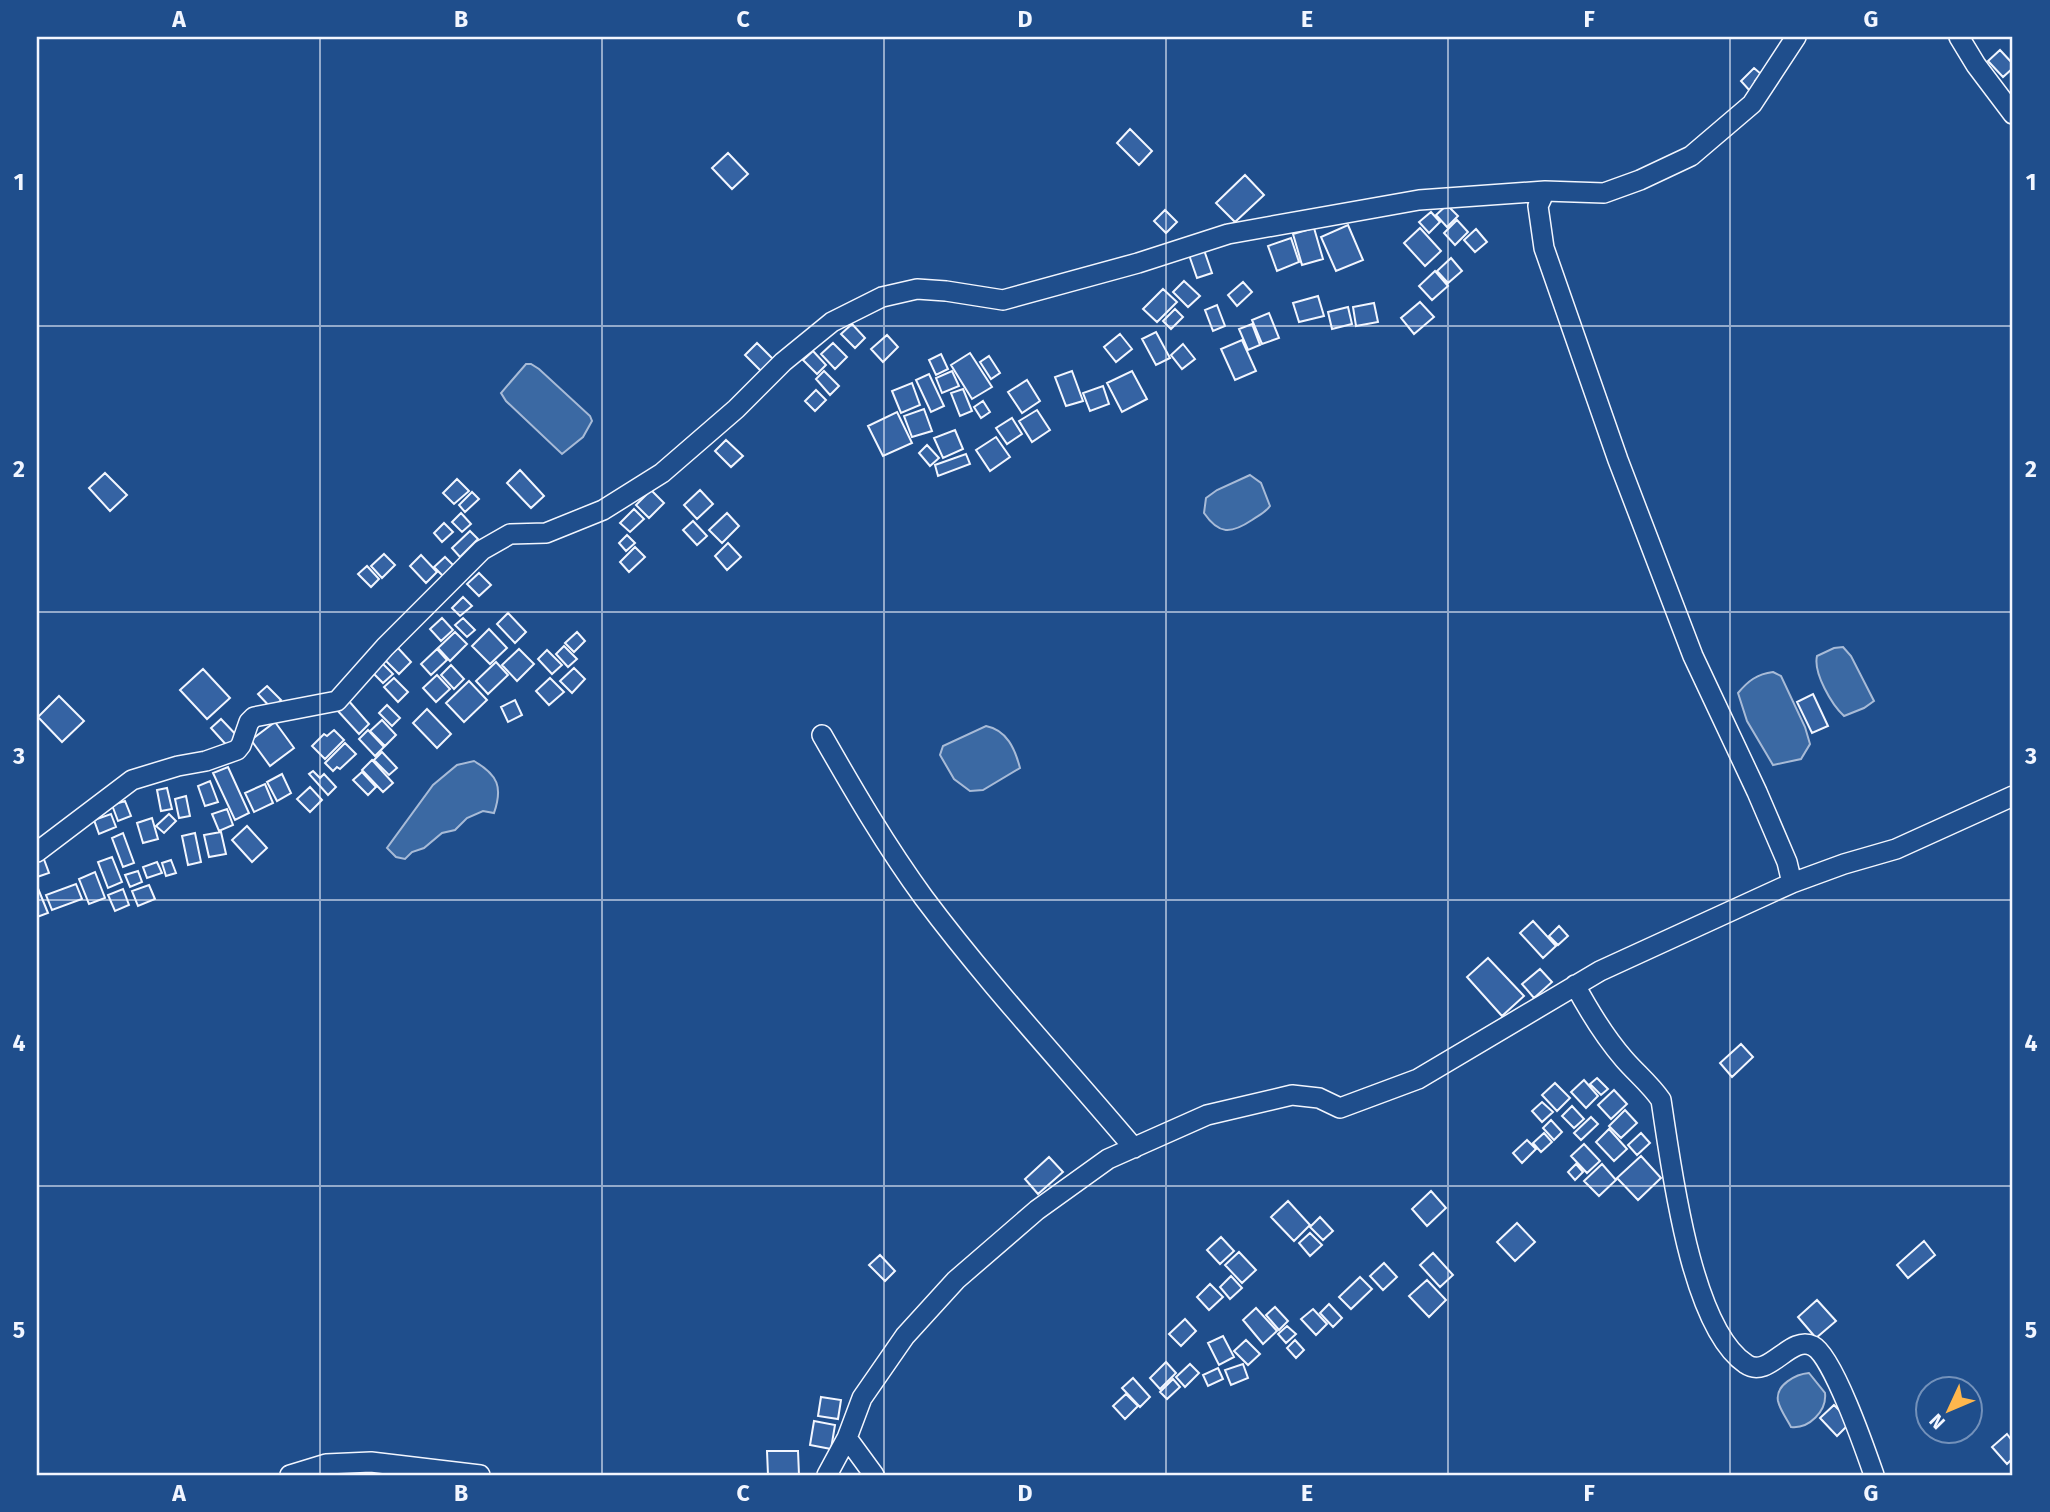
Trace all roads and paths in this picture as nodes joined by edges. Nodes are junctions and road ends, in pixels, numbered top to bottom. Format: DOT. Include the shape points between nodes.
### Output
graph roads {
  1 [pos="1796,37"];
  2 [pos="1959,37"];
  3 [pos="2013,114"];
  4 [pos="1545,191"];
  5 [pos="822,736"];
  6 [pos="2013,796"];
  7 [pos="37,852"];
  8 [pos="1792,883"];
  9 [pos="1576,985"];
  10 [pos="1134,1148"];
  11 [pos="847,1438"];
  12 [pos="290,1475"];
  13 [pos="480,1475"];
  14 [pos="827,1475"];
  15 [pos="874,1475"];
  16 [pos="1874,1475"];
  1 -- 4 [label="street" via="1752,104 1692,156 1604,193"];
  2 -- 3 [label="street"];
  4 -- 7 [label="street" via="1419,200 1228,234 1003,300 917,289 882,297 832,322 662,473 603,510 546,533 510,534 482,550 337,701 254,717 237,750 132,780"];
  4 -- 8 [label="street" via="1538,206 1544,248 1618,460 1693,656 1757,792"];
  5 -- 10 [label="street" via="880,836 925,899"];
  6 -- 8 [label="street" via="1896,849"];
  8 -- 9 [label="street"];
  9 -- 10 [label="street" via="1418,1079 1392,1089 1340,1108 1319,1098 1292,1095 1207,1115"];
  9 -- 16 [label="street" via="1606,1036 1661,1100 1689,1259 1711,1319 1729,1347 1755,1368 1801,1344 1820,1352 1846,1402"];
  10 -- 11 [label="street" via="1108,1159 1037,1210 956,1280 905,1336 862,1398"];
  11 -- 14 [label="street"];
  11 -- 15 [label="street"];
  12 -- 13 [label="street" via="326,1464 371,1462"];
}
